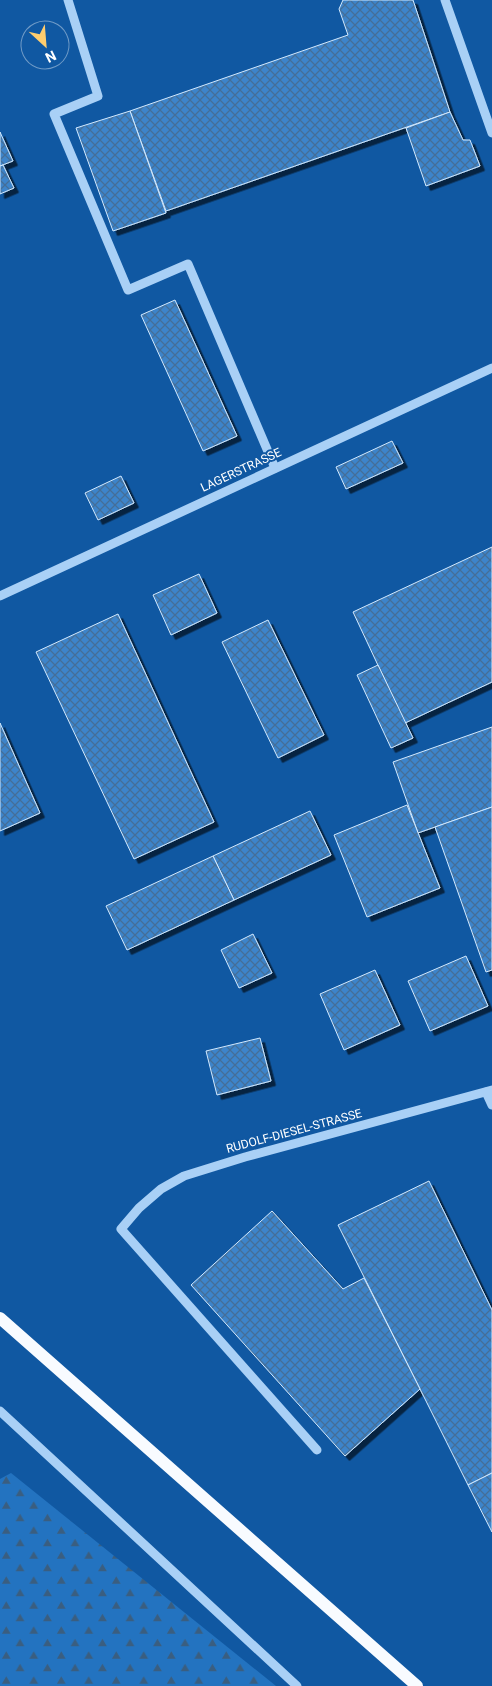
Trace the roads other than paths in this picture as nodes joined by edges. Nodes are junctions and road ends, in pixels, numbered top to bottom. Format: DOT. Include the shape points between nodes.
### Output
graph roads {
  1 [pos="68,0"];
  2 [pos="445,0"];
  3 [pos="492,133"];
  4 [pos="492,368"];
  5 [pos="275,468"];
  6 [pos="0,596"];
  7 [pos="489,1091"];
  8 [pos="492,1105"];
  9 [pos="0,1318"];
  10 [pos="0,1411"];
  11 [pos="317,1450"];
  12 [pos="297,1686"];
  13 [pos="417,1686"];
  1 -- 5 [label="street" via="98,96 54,114 128,290 188,264"];
  2 -- 3 [label="street"];
  4 -- 5 [label="street, LAGERSTRASSE"];
  5 -- 6 [label="street, LAGERSTRASSE"];
  7 -- 8 [label="street"];
  7 -- 11 [label="street, RUDOLF-DIESEL-STRASSE" via="184,1176 160,1189 120,1229"];
  9 -- 13 [label="main road"];
  10 -- 12 [label="street"];
}
